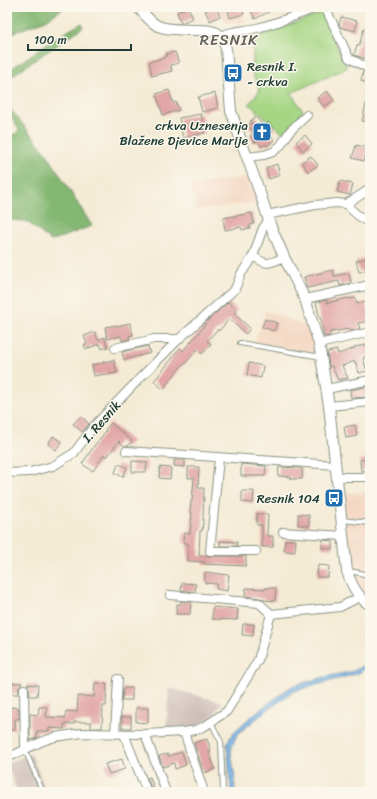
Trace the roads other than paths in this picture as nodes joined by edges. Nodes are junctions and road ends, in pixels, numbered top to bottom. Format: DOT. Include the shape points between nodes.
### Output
graph roads {
  1 [pos="138,7"];
  2 [pos="318,7"];
  3 [pos="325,7"];
  4 [pos="221,36"];
  5 [pos="370,69"];
  6 [pos="307,115"];
  7 [pos="247,157"];
  8 [pos="370,187"];
  9 [pos="346,204"];
  10 [pos="268,218"];
  11 [pos="370,223"];
  12 [pos="253,256"];
  13 [pos="284,257"];
  14 [pos="370,285"];
  15 [pos="305,299"];
  16 [pos="370,332"];
  17 [pos="179,339"];
  18 [pos="240,343"];
  19 [pos="319,344"];
  20 [pos="115,348"];
  21 [pos="321,357"];
  22 [pos="370,380"];
  23 [pos="327,389"];
  24 [pos="370,402"];
  25 [pos="330,406"];
  26 [pos="126,451"];
  27 [pos="219,458"];
  28 [pos="336,465"];
  29 [pos="7,473"];
  30 [pos="370,476"];
  31 [pos="337,477"];
  32 [pos="341,520"];
  33 [pos="370,523"];
  34 [pos="283,532"];
  35 [pos="343,536"];
  36 [pos="256,551"];
  37 [pos="347,571"];
  38 [pos="370,575"];
  39 [pos="170,595"];
  40 [pos="360,597"];
  41 [pos="370,605"];
  42 [pos="271,614"];
  43 [pos="118,678"];
  44 [pos="24,689"];
  45 [pos="211,722"];
  46 [pos="184,732"];
  47 [pos="115,734"];
  48 [pos="124,734"];
  49 [pos="145,734"];
  50 [pos="25,750"];
  51 [pos="7,758"];
  52 [pos="43,792"];
  53 [pos="146,792"];
  54 [pos="166,792"];
  55 [pos="204,792"];
  56 [pos="223,792"];
  1 -- 4 [label="street" via="160,27 212,30"];
  2 -- 4 [label="street" via="257,28"];
  3 -- 5 [label="street" via="349,58"];
  4 -- 7 [label="street" via="226,49 232,111"];
  6 -- 7 [label="street" via="290,131 274,152"];
  7 -- 10 [label="street"];
  8 -- 9 [label="street"];
  9 -- 10 [label="street" via="315,205"];
  9 -- 11 [label="street"];
  10 -- 12 [label="street, I. Resnik"];
  10 -- 13 [label="street"];
  12 -- 13 [label="street" via="266,263"];
  12 -- 17 [label="street, I. Resnik" via="235,289"];
  13 -- 15 [label="street"];
  14 -- 15 [label="street"];
  15 -- 19 [label="street"];
  16 -- 19 [label="street"];
  17 -- 20 [label="street" via="154,339"];
  17 -- 29 [label="street, I. Resnik" via="94,426 74,453 53,466 30,472"];
  18 -- 21 [label="lane"];
  19 -- 21 [label="street"];
  21 -- 23 [label="street"];
  22 -- 23 [label="street"];
  23 -- 25 [label="street"];
  24 -- 25 [label="street"];
  25 -- 28 [label="street"];
  26 -- 27 [label="street"];
  27 -- 28 [label="street"];
  27 -- 36 [label="street" via="210,551"];
  28 -- 31 [label="street"];
  30 -- 31 [label="street"];
  31 -- 32 [label="street"];
  32 -- 33 [label="lane"];
  32 -- 35 [label="street"];
  34 -- 35 [label="street"];
  35 -- 37 [label="street"];
  37 -- 38 [label="lane"];
  37 -- 40 [label="street"];
  39 -- 42 [label="street" via="259,603"];
  40 -- 41 [label="street"];
  40 -- 42 [label="street" via="340,607"];
  42 -- 45 [label="street" via="258,660 227,711"];
  43 -- 47 [label="street"];
  44 -- 50 [label="street"];
  45 -- 46 [label="street" via="200,729"];
  45 -- 56 [label="lane" via="220,742"];
  46 -- 49 [label="street"];
  46 -- 55 [label="street"];
  47 -- 48 [label="street"];
  47 -- 50 [label="street" via="82,733 54,737"];
  48 -- 49 [label="street"];
  48 -- 53 [label="street"];
  49 -- 54 [label="street"];
  50 -- 51 [label="street"];
  50 -- 52 [label="lane"];
}
